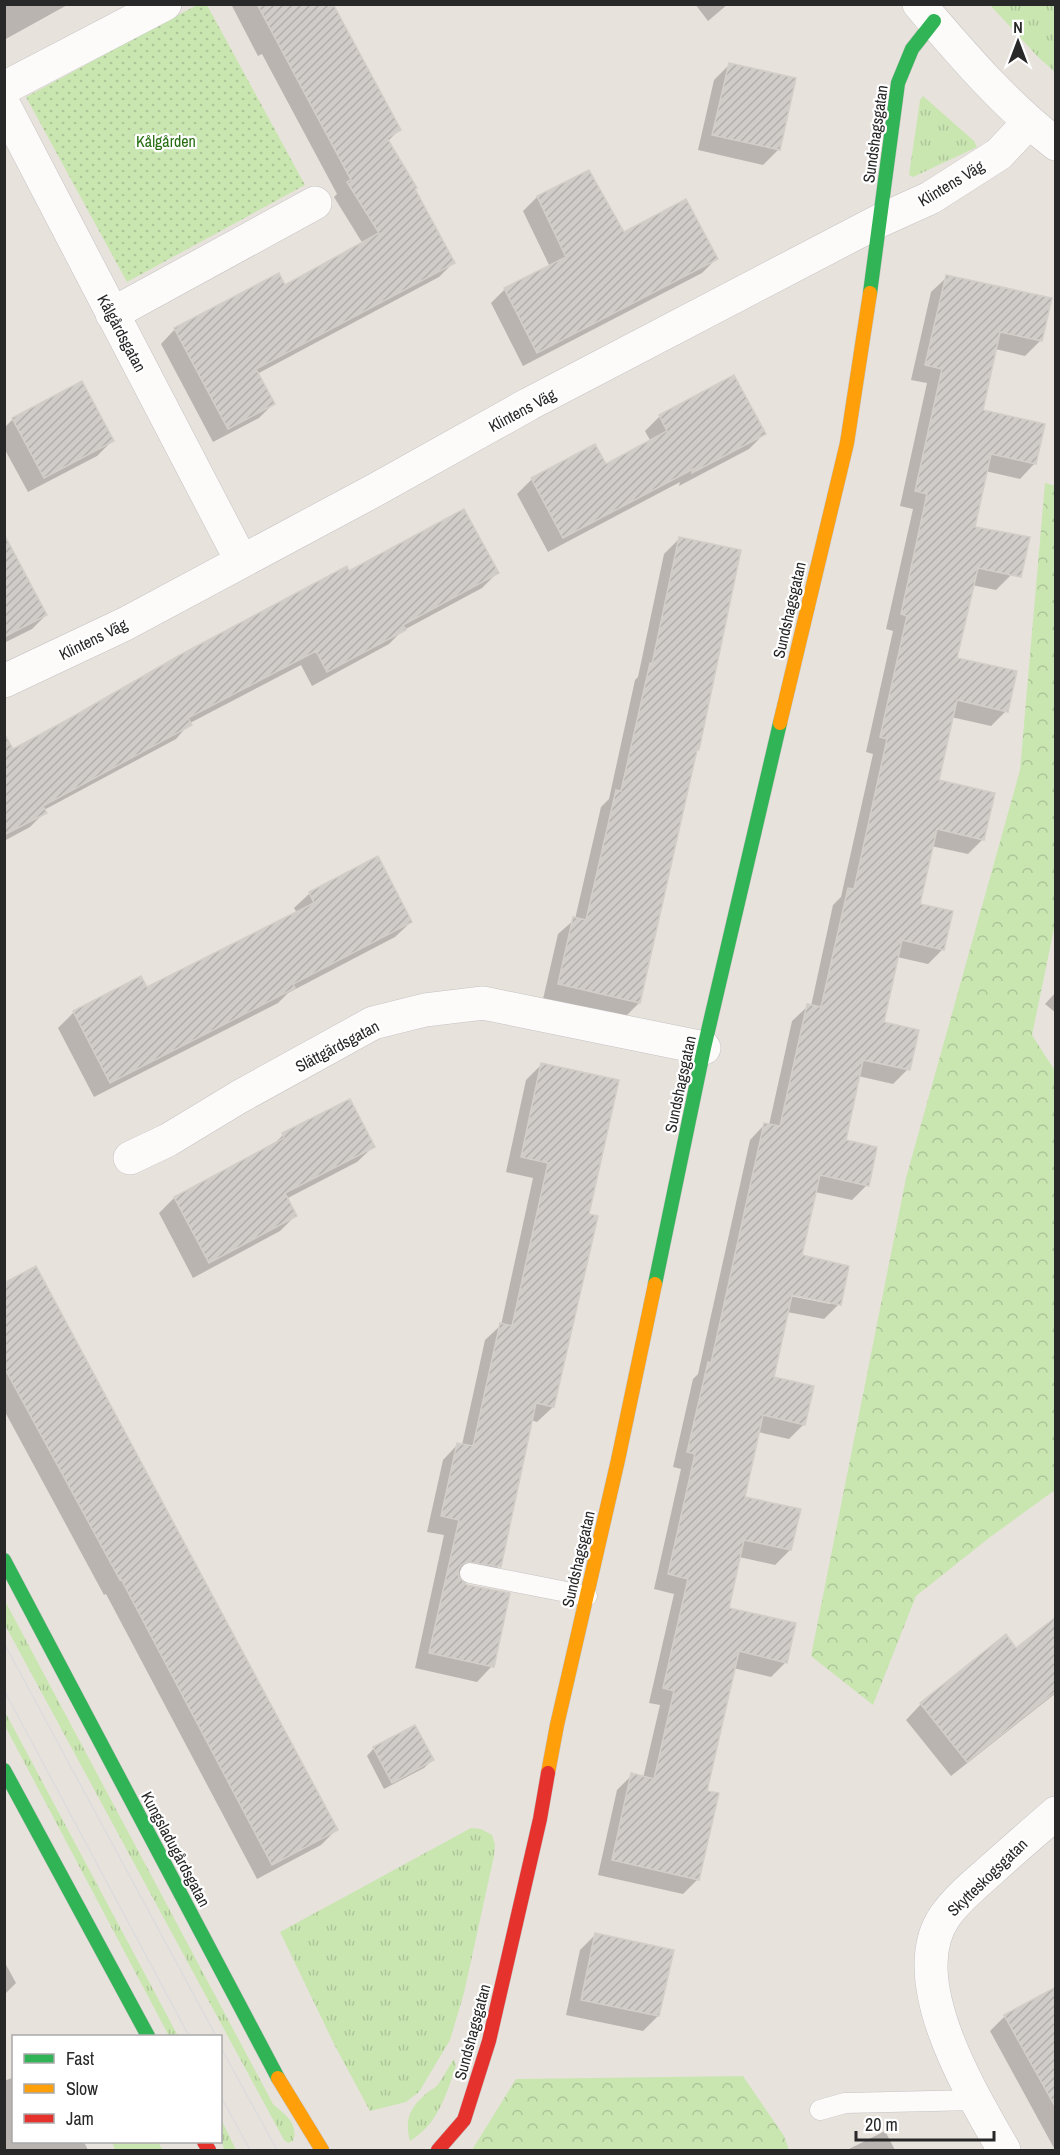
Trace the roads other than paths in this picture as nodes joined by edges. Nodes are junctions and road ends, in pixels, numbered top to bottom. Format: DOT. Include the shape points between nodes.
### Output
graph roads {
  1 [pos="165,4"];
  2 [pos="926,13"];
  3 [pos="4,88"];
  4 [pos="4,105"];
  5 [pos="1028,123"];
  6 [pos="1056,144"];
  7 [pos="315,204"];
  8 [pos="879,221"];
  9 [pos="112,314"];
  10 [pos="241,560"];
  11 [pos="4,681"];
  12 [pos="704,1048"];
  13 [pos="130,1158"];
  14 [pos="4,1560"];
  15 [pos="470,1573"];
  16 [pos="587,1596"];
  17 [pos="4,1770"];
  18 [pos="1056,1813"];
  19 [pos="147,2035"];
  20 [pos="976,2100"];
  21 [pos="820,2110"];
  22 [pos="322,2151"];
  23 [pos="438,2151"];
  24 [pos="1004,2151"];
  1 -- 3 [label="street"];
  2 -- 5 [label="street"];
  2 -- 8 [label="street, Sundshagsgatan" via="898,83"];
  4 -- 9 [label="street, Kålgårdsgatan"];
  5 -- 6 [label="street"];
  5 -- 8 [label="street, Klintens Väg" via="999,154 930,198"];
  7 -- 9 [label="street"];
  8 -- 10 [label="street, Klintens Väg"];
  8 -- 12 [label="street, Sundshagsgatan" via="847,443"];
  9 -- 10 [label="street, Kålgårdsgatan"];
  10 -- 11 [label="street, Klintens Väg" via="124,624"];
  12 -- 13 [label="street, Slättgärdsgatan" via="483,1003 425,1010 373,1023"];
  12 -- 16 [label="street, Sundshagsgatan"];
  14 -- 22 [label="street, Kungsladugårdsgatan" via="284,2089"];
  15 -- 16 [label="lane"];
  16 -- 23 [label="street, Sundshagsgatan" via="489,2041 464,2120"];
  17 -- 19 [label="street"];
  18 -- 20 [label="street, Skytteskogsgatan" via="964,1894 944,1918 931,1950 932,1988 941,2023"];
  20 -- 21 [label="lane" via="845,2103"];
  20 -- 24 [label="street, Skytteskogsgatan"];
}
